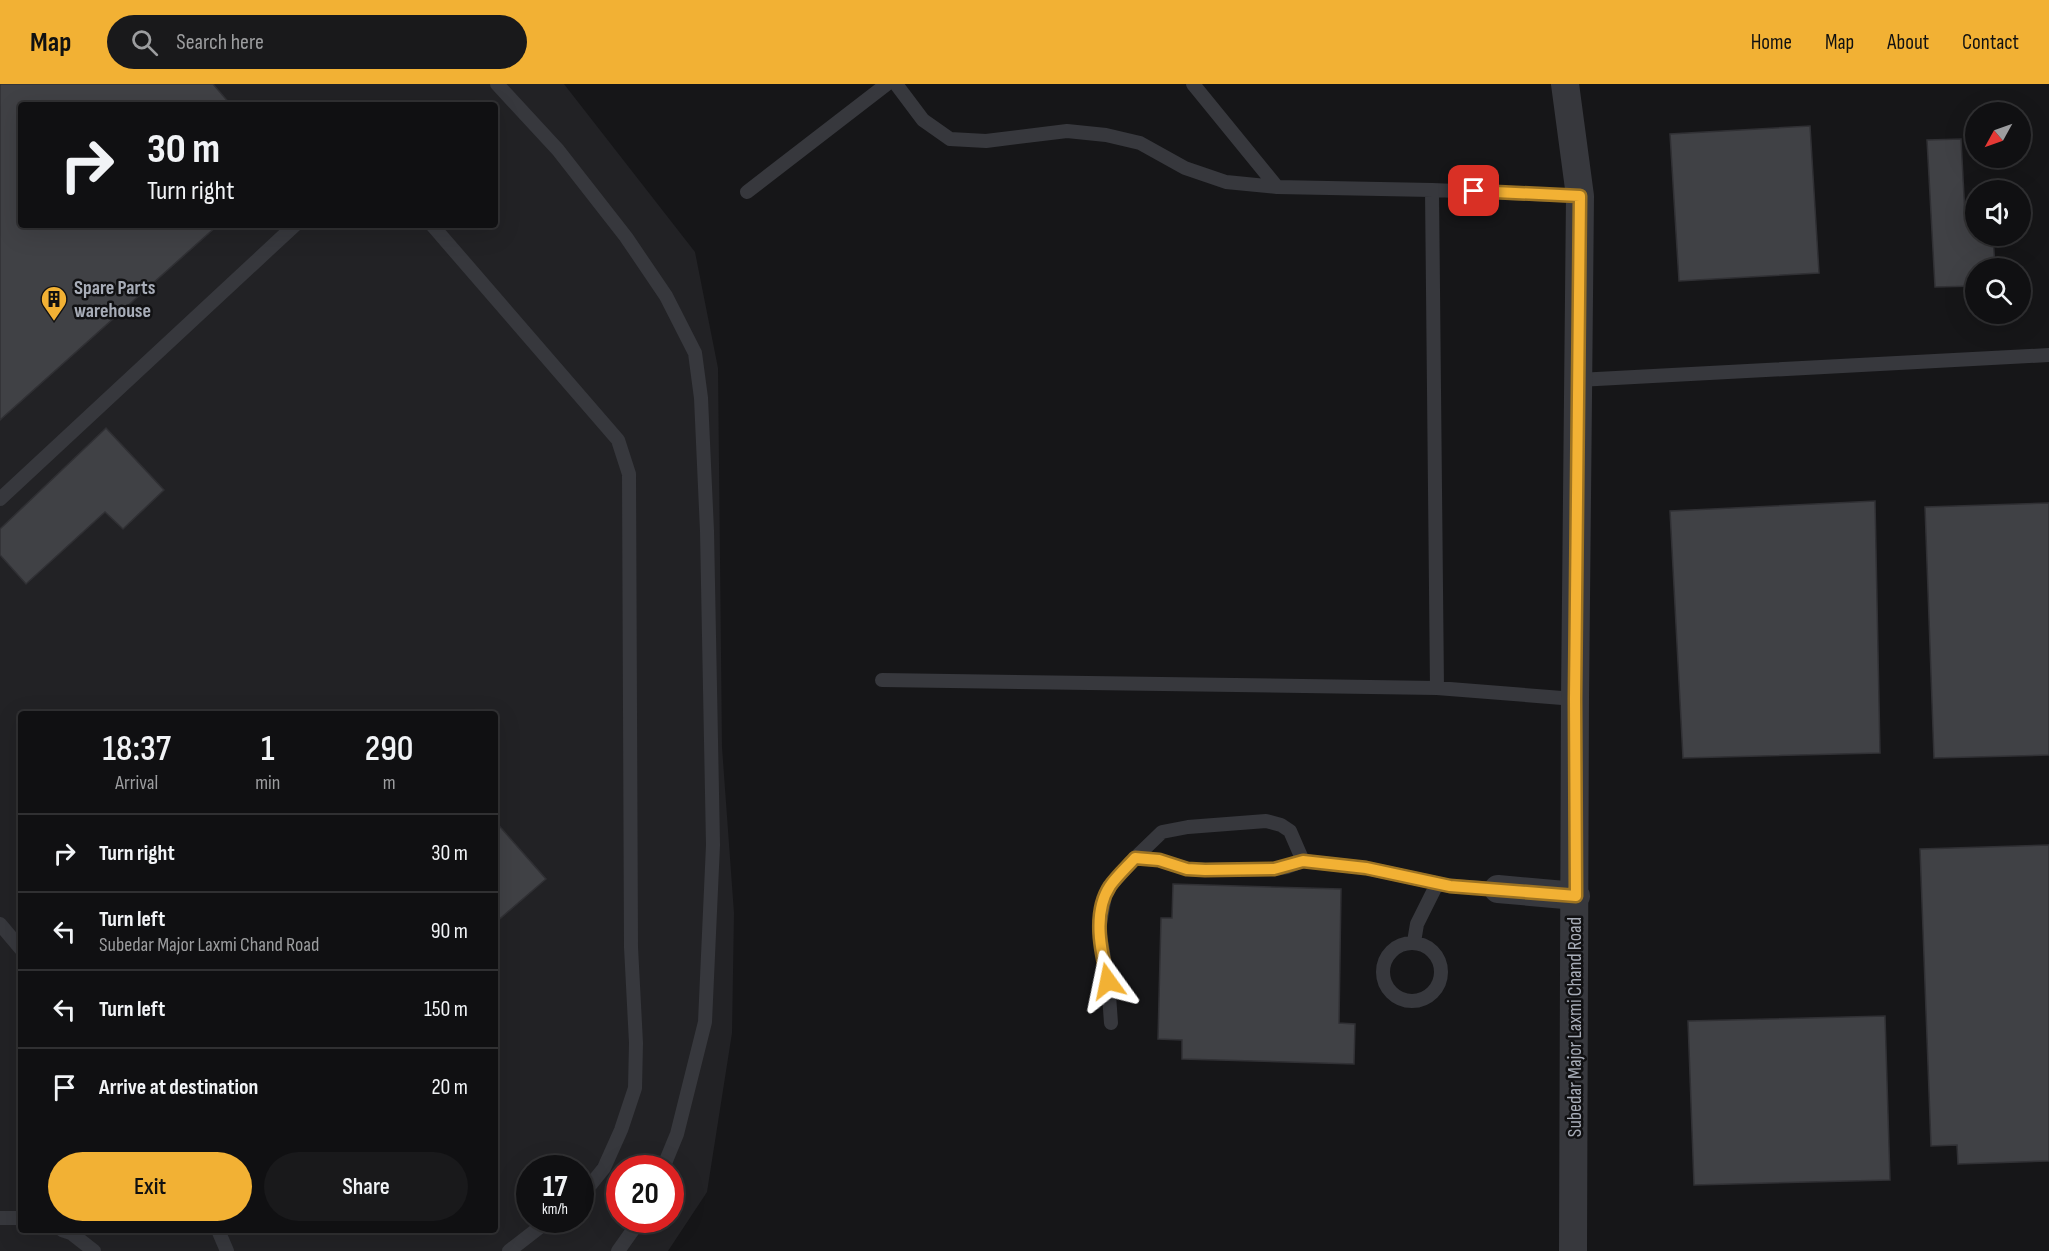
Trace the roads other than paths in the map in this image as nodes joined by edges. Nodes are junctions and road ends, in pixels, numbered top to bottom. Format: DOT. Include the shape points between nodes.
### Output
graph roads {
  1 [pos="497,84"];
  2 [pos="887,84"];
  3 [pos="896,84"];
  4 [pos="1193,84"];
  5 [pos="1565,84"];
  6 [pos="1277,187"];
  7 [pos="1432,190"];
  8 [pos="747,192"];
  9 [pos="1580,196"];
  10 [pos="292,228"];
  11 [pos="435,228"];
  12 [pos="2049,355"];
  13 [pos="1578,380"];
  14 [pos="0,499"];
  15 [pos="882,681"];
  16 [pos="1437,688"];
  17 [pos="1575,699"];
  18 [pos="1135,858"];
  19 [pos="1303,861"];
  20 [pos="1437,884"];
  21 [pos="1498,889"];
  22 [pos="1576,896"];
  23 [pos="0,924"];
  24 [pos="1414,942"];
  25 [pos="18,945"];
  26 [pos="1111,1023"];
  27 [pos="668,1155"];
  28 [pos="594,1180"];
  29 [pos="0,1218"];
  30 [pos="18,1218"];
  31 [pos="71,1233"];
  32 [pos="219,1233"];
  33 [pos="532,1233"];
  34 [pos="631,1233"];
  35 [pos="94,1251"];
  36 [pos="227,1251"];
  37 [pos="509,1251"];
  38 [pos="618,1251"];
  39 [pos="1573,1251"];
  1 -- 27 [label="lane" via="558,150 626,237 666,296 695,353 707,531 713,845 705,1022"];
  2 -- 8 [label="lane"];
  3 -- 6 [label="lane" via="923,120 951,139 986,141 1067,131 1106,135 1140,143 1185,168 1226,182"];
  4 -- 6 [label="lane"];
  5 -- 9 [label="street, Subedar Major Laxmi Chand Road"];
  6 -- 7 [label="lane"];
  7 -- 9 [label="lane"];
  7 -- 16 [label="lane"];
  9 -- 13 [label="street, Subedar Major Laxmi Chand Road"];
  10 -- 14 [label="lane"];
  11 -- 28 [label="lane" via="618,440 630,474 635,1088 621,1130"];
  12 -- 13 [label="lane"];
  13 -- 17 [label="street, Subedar Major Laxmi Chand Road"];
  15 -- 16 [label="lane"];
  16 -- 17 [label="lane"];
  17 -- 22 [label="street, Subedar Major Laxmi Chand Road"];
  18 -- 19 [label="lane" via="1205,870 1274,869"];
  18 -- 19 [label="lane" via="1162,832 1266,821 1290,831"];
  18 -- 26 [label="lane" via="1110,886 1100,916"];
  19 -- 20 [label="lane" via="1366,868"];
  20 -- 21 [label="lane"];
  20 -- 24 [label="lane" via="1417,924"];
  21 -- 22 [label="street"];
  22 -- 39 [label="street, Subedar Major Laxmi Chand Road"];
  23 -- 25 [label="lane"];
  24 -- 24 [label="lane" via="1439,958 1442,978 1431,995 1402,1000 1388,988 1383,970 1389,953"];
  29 -- 30 [label="lane"];
  31 -- 35 [label="lane"];
  32 -- 36 [label="lane"];
  33 -- 37 [label="lane"];
  34 -- 38 [label="lane"];
}
